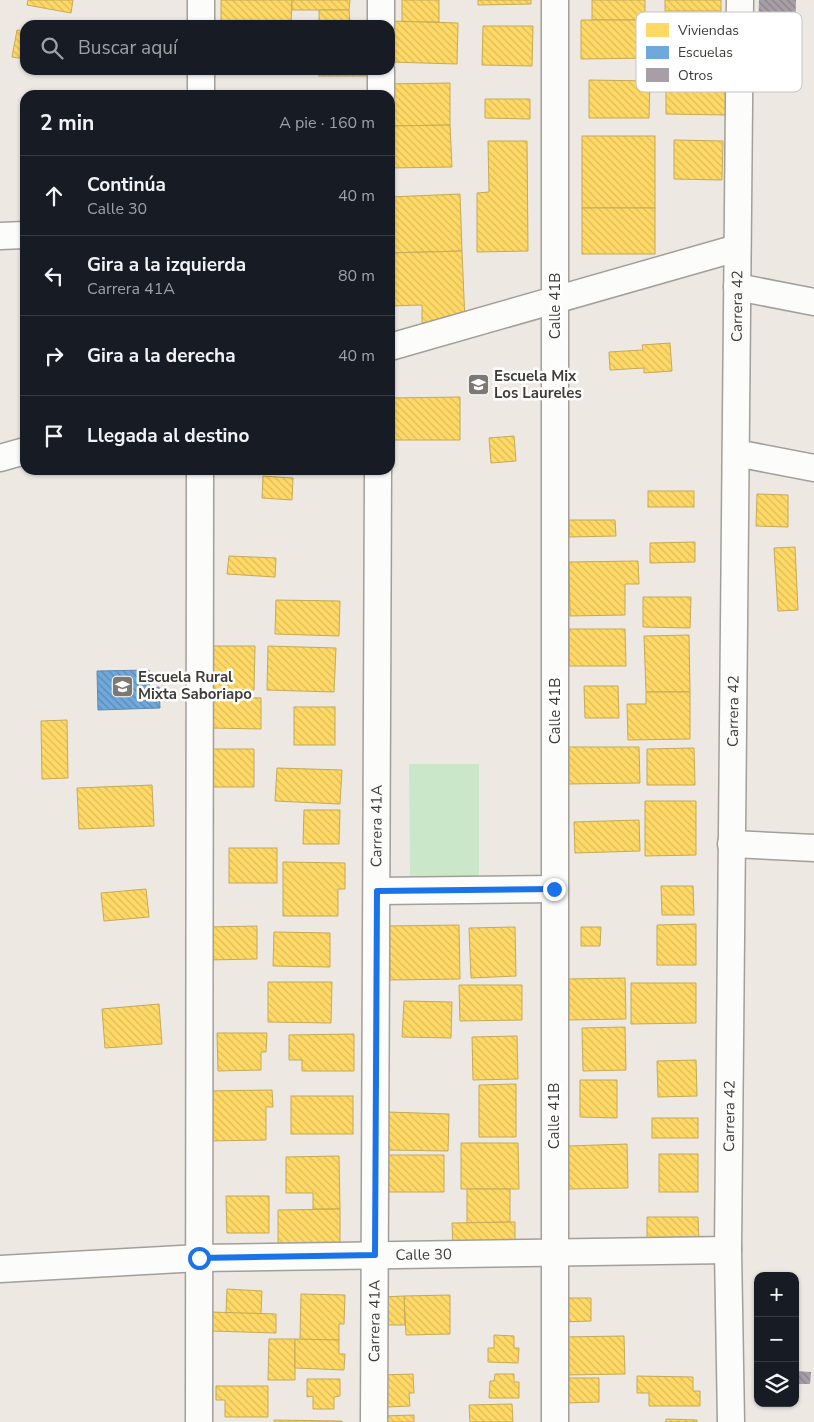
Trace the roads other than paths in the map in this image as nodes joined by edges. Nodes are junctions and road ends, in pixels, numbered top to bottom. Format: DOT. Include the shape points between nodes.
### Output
graph roads {
  1 [pos="201,0"];
  2 [pos="381,0"];
  3 [pos="555,0"];
  4 [pos="201,20"];
  5 [pos="381,20"];
  6 [pos="201,75"];
  7 [pos="381,75"];
  8 [pos="201,90"];
  9 [pos="381,90"];
  10 [pos="739,92"];
  11 [pos="20,235"];
  12 [pos="0,236"];
  13 [pos="737,248"];
  14 [pos="737,287"];
  15 [pos="555,300"];
  16 [pos="814,302"];
  17 [pos="395,346"];
  18 [pos="20,452"];
  19 [pos="736,452"];
  20 [pos="0,458"];
  21 [pos="814,468"];
  22 [pos="200,475"];
  23 [pos="378,475"];
  24 [pos="732,844"];
  25 [pos="814,848"];
  26 [pos="554,889"];
  27 [pos="377,891"];
  28 [pos="728,1250"];
  29 [pos="554,1253"];
  30 [pos="375,1255"];
  31 [pos="199,1258"];
  32 [pos="0,1269"];
  33 [pos="199,1422"];
  34 [pos="374,1422"];
  35 [pos="555,1422"];
  36 [pos="731,1422"];
  1 -- 4 [label="street"];
  2 -- 5 [label="street"];
  3 -- 15 [label="street, Calle 41B"];
  6 -- 8 [label="street"];
  7 -- 9 [label="street"];
  10 -- 13 [label="street, Carrera 42"];
  11 -- 12 [label="street"];
  13 -- 14 [label="street, Carrera 42"];
  13 -- 15 [label="street"];
  14 -- 16 [label="street"];
  14 -- 19 [label="street, Carrera 42"];
  15 -- 17 [label="street"];
  15 -- 26 [label="street, Calle 41B"];
  18 -- 20 [label="street"];
  19 -- 21 [label="street"];
  19 -- 24 [label="street, Carrera 42"];
  22 -- 31 [label="street"];
  23 -- 27 [label="street, Carrera 41A"];
  24 -- 25 [label="street"];
  24 -- 28 [label="street, Carrera 42"];
  26 -- 27 [label="street"];
  26 -- 29 [label="street, Calle 41B"];
  27 -- 30 [label="street, Carrera 41A"];
  28 -- 29 [label="street, Calle 30"];
  28 -- 36 [label="street, Carrera 42"];
  29 -- 30 [label="street, Calle 30"];
  29 -- 35 [label="street, Calle 41B"];
  30 -- 31 [label="street, Calle 30"];
  30 -- 34 [label="street, Carrera 41A"];
  31 -- 32 [label="street, Calle 30"];
  31 -- 33 [label="street"];
}
